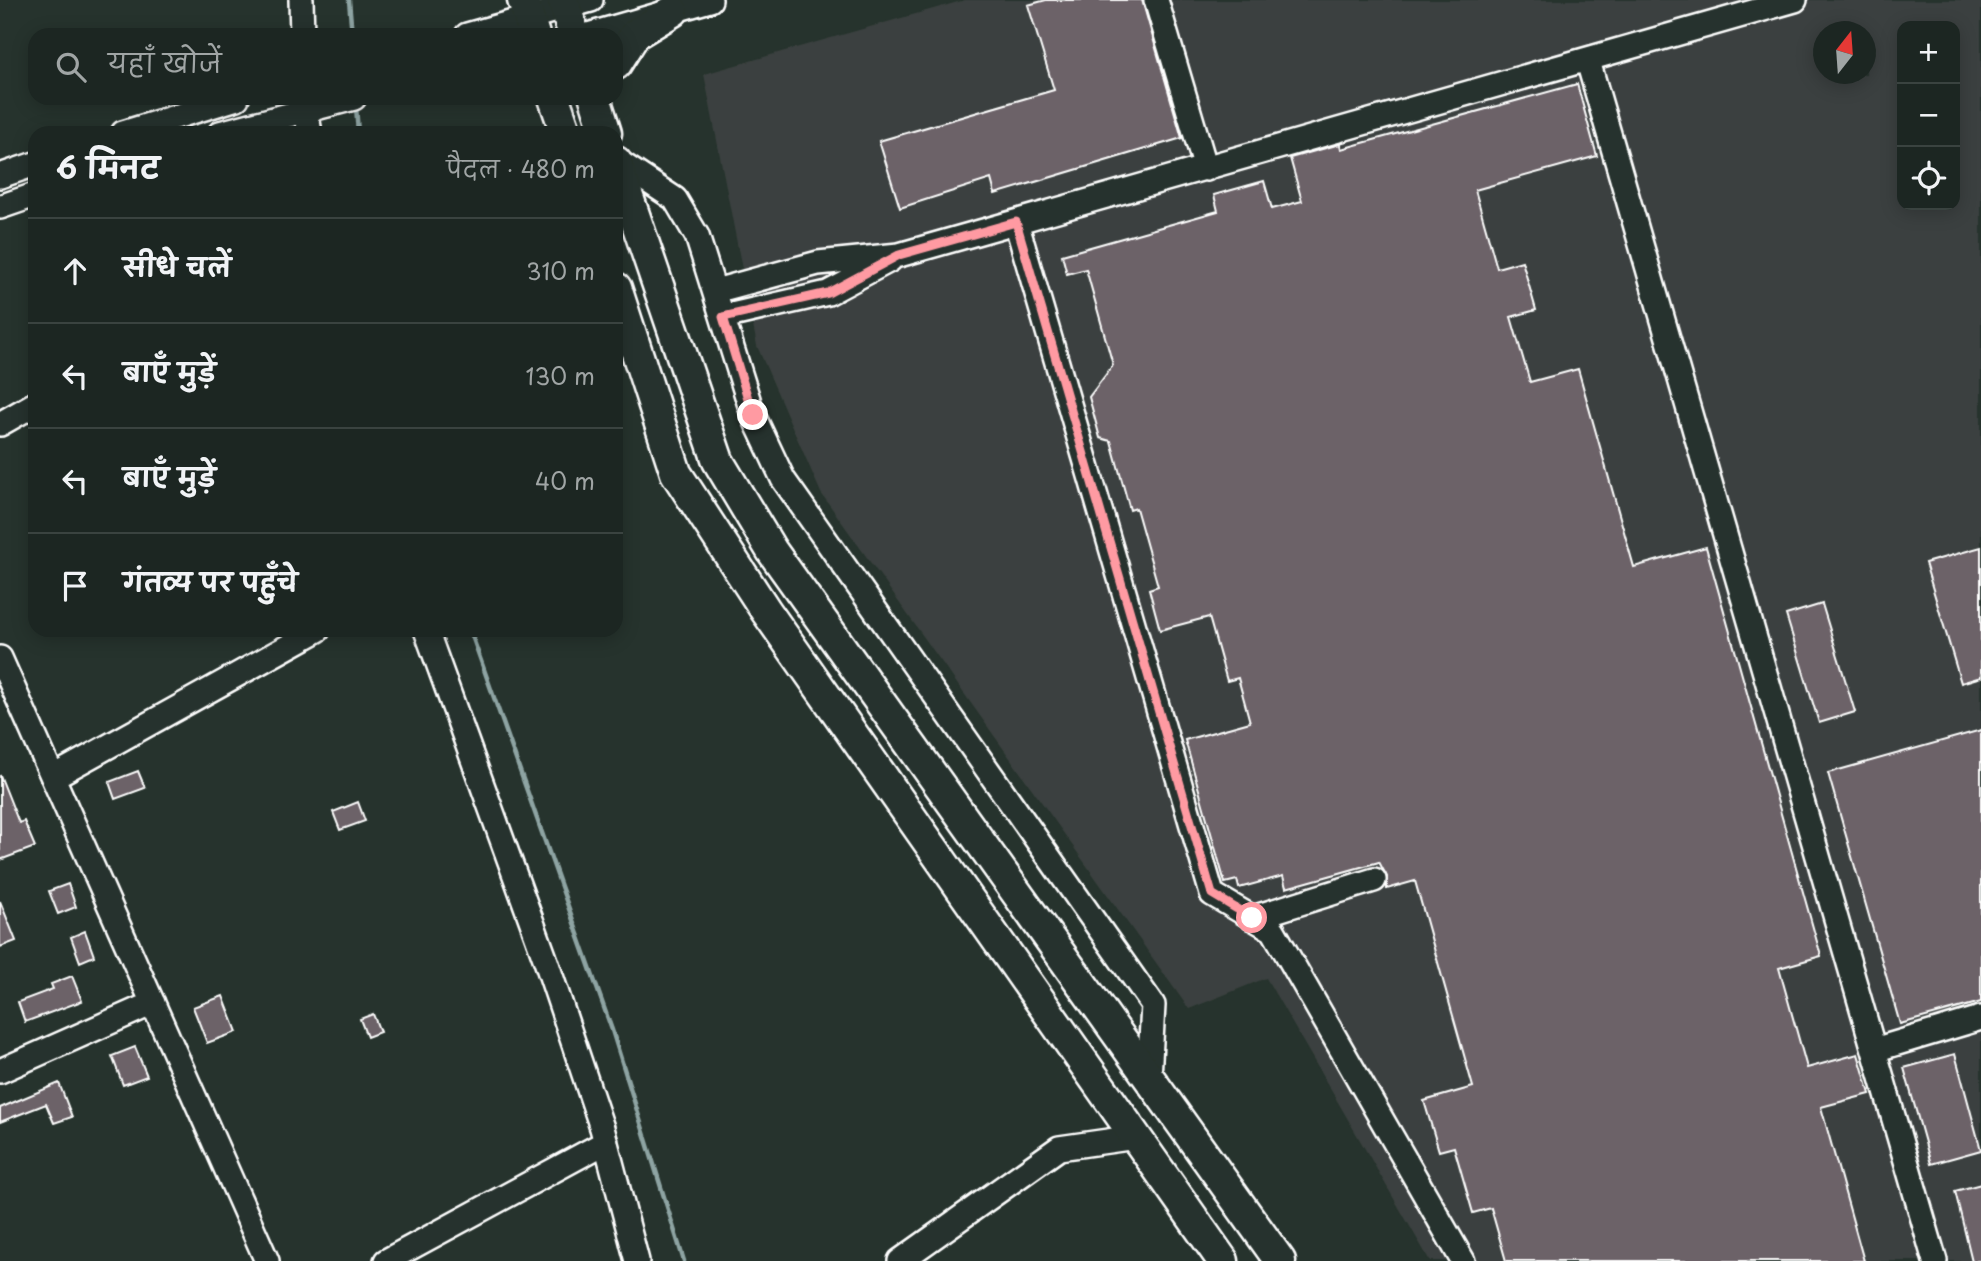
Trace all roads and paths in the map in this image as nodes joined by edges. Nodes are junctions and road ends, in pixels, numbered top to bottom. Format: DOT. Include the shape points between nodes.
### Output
graph roads {
  1 [pos="301,0"];
  2 [pos="710,0"];
  3 [pos="1156,0"];
  4 [pos="1795,0"];
  5 [pos="573,11"];
  6 [pos="673,11"];
  7 [pos="528,18"];
  8 [pos="302,28"];
  9 [pos="492,28"];
  10 [pos="613,28"];
  11 [pos="623,53"];
  12 [pos="1588,61"];
  13 [pos="214,105"];
  14 [pos="338,105"];
  15 [pos="556,105"];
  16 [pos="314,116"];
  17 [pos="146,126"];
  18 [pos="259,126"];
  19 [pos="564,126"];
  20 [pos="28,166"];
  21 [pos="623,166"];
  22 [pos="1206,169"];
  23 [pos="0,176"];
  24 [pos="623,182"];
  25 [pos="28,197"];
  26 [pos="0,207"];
  27 [pos="1016,222"];
  28 [pos="899,255"];
  29 [pos="715,291"];
  30 [pos="623,310"];
  31 [pos="723,317"];
  32 [pos="28,408"];
  33 [pos="0,424"];
  34 [pos="305,637"];
  35 [pos="429,637"];
  36 [pos="3,672"];
  37 [pos="53,777"];
  38 [pos="1374,880"];
  39 [pos="1252,918"];
  40 [pos="153,1003"];
  41 [pos="1981,1018"];
  42 [pos="1874,1050"];
  43 [pos="0,1071"];
  44 [pos="1149,1079"];
  45 [pos="1136,1137"];
  46 [pos="606,1142"];
  47 [pos="267,1261"];
  48 [pos="386,1261"];
  49 [pos="637,1261"];
  50 [pos="900,1261"];
  51 [pos="1223,1261"];
  52 [pos="1280,1261"];
  53 [pos="1463,1261"];
  54 [pos="1935,1261"];
  1 -- 8 [label="street"];
  2 -- 6 [label="street"];
  3 -- 22 [label="street"];
  4 -- 12 [label="street"];
  5 -- 7 [label="street"];
  6 -- 10 [label="street"];
  6 -- 11 [label="main road" via="635,34"];
  7 -- 9 [label="street"];
  12 -- 22 [label="street"];
  12 -- 42 [label="street"];
  13 -- 17 [label="street"];
  14 -- 16 [label="street"];
  15 -- 19 [label="main road"];
  16 -- 18 [label="street"];
  20 -- 23 [label="street"];
  21 -- 29 [label="street" via="675,199 697,236"];
  22 -- 27 [label="street"];
  24 -- 44 [label="main road" via="718,461 772,551"];
  25 -- 26 [label="street"];
  27 -- 28 [label="street"];
  27 -- 39 [label="street" via="1212,894"];
  28 -- 29 [label="street" via="818,262"];
  28 -- 31 [label="street" via="828,293"];
  29 -- 31 [label="street"];
  30 -- 45 [label="main road" via="676,473 766,611"];
  31 -- 44 [label="street" via="753,415 783,479 1153,1005"];
  32 -- 33 [label="street"];
  34 -- 37 [label="street"];
  35 -- 46 [label="street"];
  36 -- 37 [label="street"];
  37 -- 40 [label="street"];
  38 -- 39 [label="street"];
  39 -- 53 [label="street" via="1273,930"];
  40 -- 43 [label="street"];
  40 -- 47 [label="street"];
  41 -- 42 [label="street"];
  42 -- 54 [label="street"];
  44 -- 52 [label="main road"];
  45 -- 50 [label="street" via="1059,1148"];
  45 -- 51 [label="main road"];
  46 -- 48 [label="street"];
  46 -- 49 [label="street"];
}
